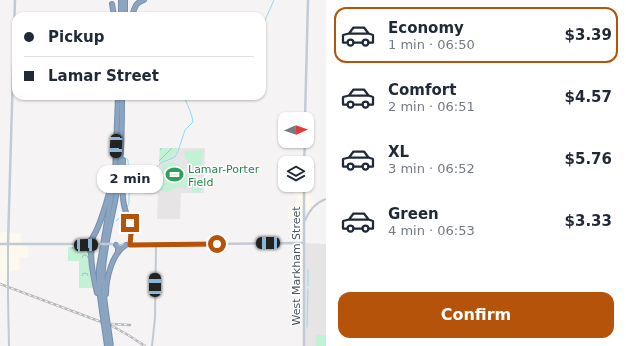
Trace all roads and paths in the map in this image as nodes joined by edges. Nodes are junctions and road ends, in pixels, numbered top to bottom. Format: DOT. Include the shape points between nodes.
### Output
graph roads {
  1 [pos="15,0"];
  2 [pos="121,0"];
  3 [pos="125,0"];
  4 [pos="134,0"];
  5 [pos="144,0"];
  6 [pos="308,0"];
  7 [pos="112,2"];
  8 [pos="15,12"];
  9 [pos="113,12"];
  10 [pos="121,12"];
  11 [pos="125,12"];
  12 [pos="132,12"];
  13 [pos="133,12"];
  14 [pos="12,100"];
  15 [pos="118,100"];
  16 [pos="122,100"];
  17 [pos="305,112"];
  18 [pos="122,116"];
  19 [pos="116,160"];
  20 [pos="304,192"];
  21 [pos="326,199"];
  22 [pos="304,224"];
  23 [pos="131,233"];
  24 [pos="93,238"];
  25 [pos="304,243"];
  26 [pos="0,244"];
  27 [pos="8,244"];
  28 [pos="95,244"];
  29 [pos="86,245"];
  30 [pos="114,245"];
  31 [pos="128,245"];
  32 [pos="156,245"];
  33 [pos="118,252"];
  34 [pos="91,253"];
  35 [pos="105,306"];
  36 [pos="103,311"];
  37 [pos="9,346"];
  38 [pos="107,346"];
  39 [pos="111,346"];
  40 [pos="152,346"];
  41 [pos="304,346"];
  1 -- 8 [label="main road"];
  2 -- 10 [label="highway"];
  3 -- 11 [label="highway"];
  4 -- 12 [label="highway"];
  5 -- 13 [label="highway" via="136,4"];
  6 -- 17 [label="main road"];
  7 -- 9 [label="highway"];
  14 -- 27 [label="main road"];
  15 -- 19 [label="highway"];
  16 -- 18 [label="highway"];
  18 -- 23 [label="highway" via="123,196"];
  18 -- 35 [label="highway" via="119,178 103,263"];
  19 -- 24 [label="highway" via="112,183"];
  19 -- 36 [label="highway" via="99,264 99,289"];
  20 -- 22 [label="main road, West Markham Street"];
  21 -- 22 [label="street" via="312,207"];
  22 -- 25 [label="main road, West Markham Street"];
  23 -- 31 [label="main road"];
  24 -- 28 [label="highway" via="92,242"];
  24 -- 29 [label="highway"];
  25 -- 32 [label="main road"];
  25 -- 41 [label="main road, West Markham Street"];
  26 -- 27 [label="main road"];
  27 -- 29 [label="main road"];
  27 -- 37 [label="street, bridge"];
  28 -- 29 [label="main road"];
  28 -- 30 [label="main road, bridge"];
  28 -- 34 [label="highway"];
  29 -- 34 [label="highway"];
  30 -- 31 [label="main road"];
  30 -- 33 [label="highway" via="118,247"];
  31 -- 32 [label="main road"];
  31 -- 33 [label="highway"];
  32 -- 40 [label="street"];
  33 -- 35 [label="highway" via="108,277"];
  34 -- 36 [label="highway"];
  35 -- 36 [label="highway"];
  36 -- 38 [label="highway, bridge"];
  36 -- 39 [label="highway, bridge"];
}
